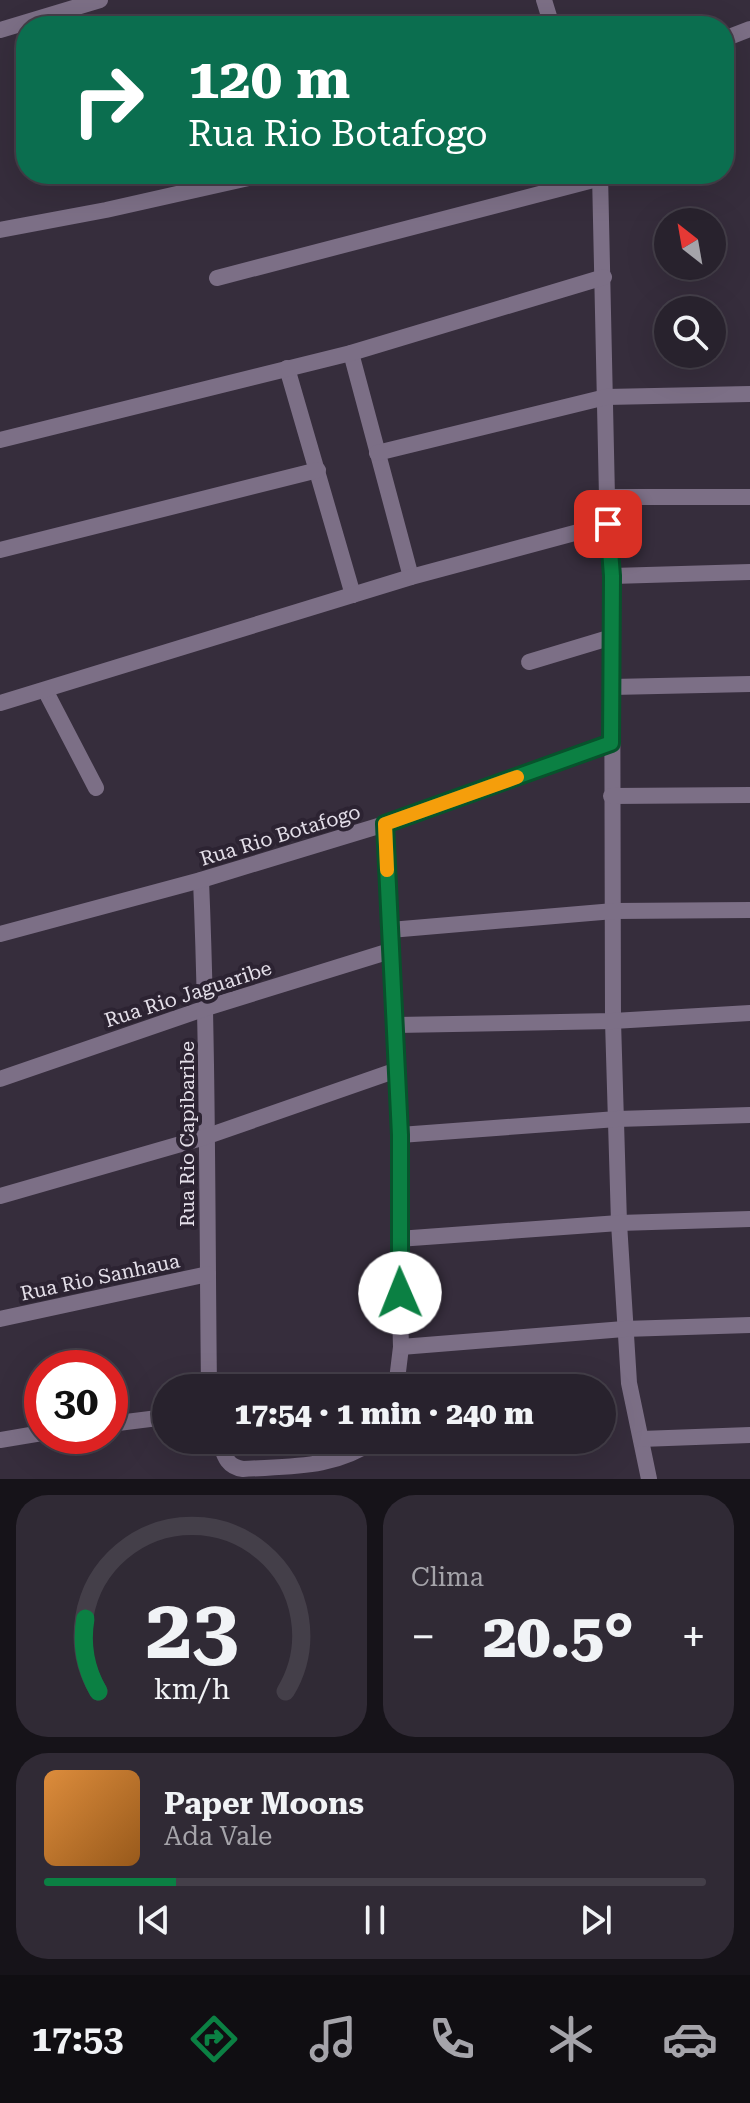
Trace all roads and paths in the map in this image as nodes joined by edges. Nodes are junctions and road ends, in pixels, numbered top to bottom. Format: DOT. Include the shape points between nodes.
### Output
graph roads {
  1 [pos="100,0"];
  2 [pos="47,16"];
  3 [pos="222,184"];
  4 [pos="571,184"];
  5 [pos="601,184"];
  6 [pos="0,230"];
  7 [pos="604,277"];
  8 [pos="217,278"];
  9 [pos="351,353"];
  10 [pos="287,368"];
  11 [pos="750,394"];
  12 [pos="606,397"];
  13 [pos="0,440"];
  14 [pos="377,453"];
  15 [pos="318,470"];
  16 [pos="607,497"];
  17 [pos="750,497"];
  18 [pos="608,524"];
  19 [pos="0,550"];
  20 [pos="750,572"];
  21 [pos="612,576"];
  22 [pos="411,577"];
  23 [pos="353,595"];
  24 [pos="612,637"];
  25 [pos="529,662"];
  26 [pos="750,684"];
  27 [pos="612,687"];
  28 [pos="45,690"];
  29 [pos="0,703"];
  30 [pos="611,743"];
  31 [pos="96,788"];
  32 [pos="750,795"];
  33 [pos="611,796"];
  34 [pos="385,824"];
  35 [pos="201,880"];
  36 [pos="750,910"];
  37 [pos="614,911"];
  38 [pos="390,930"];
  39 [pos="0,934"];
  40 [pos="390,951"];
  41 [pos="206,1008"];
  42 [pos="750,1013"];
  43 [pos="613,1021"];
  44 [pos="396,1025"];
  45 [pos="397,1070"];
  46 [pos="0,1079"];
  47 [pos="750,1115"];
  48 [pos="617,1119"];
  49 [pos="400,1135"];
  50 [pos="205,1137"];
  51 [pos="0,1196"];
  52 [pos="750,1219"];
  53 [pos="619,1223"];
  54 [pos="398,1239"];
  55 [pos="208,1274"];
  56 [pos="0,1319"];
  57 [pos="750,1325"];
  58 [pos="624,1329"];
  59 [pos="401,1347"];
  60 [pos="209,1374"];
  61 [pos="398,1374"];
  62 [pos="152,1419"];
  63 [pos="128,1422"];
  64 [pos="750,1435"];
  65 [pos="24,1436"];
  66 [pos="641,1439"];
  67 [pos="0,1440"];
  68 [pos="223,1454"];
  69 [pos="349,1454"];
  70 [pos="649,1479"];
  1 -- 2 [label="street"];
  3 -- 6 [label="street"];
  4 -- 8 [label="street"];
  5 -- 7 [label="street"];
  7 -- 9 [label="street"];
  7 -- 12 [label="street"];
  9 -- 10 [label="street"];
  9 -- 14 [label="street"];
  10 -- 13 [label="street"];
  10 -- 15 [label="street"];
  11 -- 12 [label="street"];
  12 -- 14 [label="street"];
  12 -- 16 [label="street"];
  14 -- 22 [label="street"];
  15 -- 19 [label="street"];
  15 -- 23 [label="street"];
  16 -- 17 [label="street"];
  16 -- 18 [label="street"];
  18 -- 21 [label="street"];
  18 -- 22 [label="street"];
  20 -- 21 [label="street"];
  21 -- 24 [label="street"];
  22 -- 23 [label="street"];
  23 -- 28 [label="street"];
  24 -- 25 [label="street"];
  24 -- 27 [label="street"];
  26 -- 27 [label="street"];
  27 -- 30 [label="street"];
  28 -- 29 [label="street"];
  28 -- 31 [label="street"];
  30 -- 33 [label="street"];
  30 -- 34 [label="street, Rua Rio Botafogo"];
  32 -- 33 [label="street"];
  33 -- 37 [label="street"];
  34 -- 35 [label="street, Rua Rio Botafogo"];
  34 -- 38 [label="street"];
  35 -- 39 [label="street, Rua Rio Botafogo"];
  35 -- 41 [label="street, Rua Rio Capibaribe"];
  36 -- 37 [label="street"];
  37 -- 38 [label="street"];
  37 -- 43 [label="street"];
  38 -- 40 [label="street"];
  40 -- 41 [label="street, Rua Rio Jaguaribe"];
  40 -- 44 [label="street"];
  41 -- 46 [label="street, Rua Rio Jaguaribe"];
  41 -- 50 [label="street, Rua Rio Capibaribe"];
  42 -- 43 [label="street"];
  43 -- 44 [label="street"];
  43 -- 48 [label="street"];
  44 -- 45 [label="street"];
  45 -- 49 [label="street"];
  45 -- 50 [label="street"];
  47 -- 48 [label="street"];
  48 -- 49 [label="street"];
  48 -- 53 [label="street"];
  49 -- 54 [label="street"];
  50 -- 51 [label="street"];
  50 -- 55 [label="street, Rua Rio Capibaribe"];
  52 -- 53 [label="street"];
  53 -- 54 [label="street"];
  53 -- 58 [label="street"];
  54 -- 59 [label="street"];
  55 -- 56 [label="street, Rua Rio Sanhaua"];
  55 -- 60 [label="street, Rua Rio Capibaribe"];
  57 -- 58 [label="street"];
  58 -- 59 [label="street"];
  58 -- 66 [label="street"];
  59 -- 61 [label="street"];
  62 -- 63 [label="street"];
  64 -- 66 [label="street"];
  65 -- 67 [label="street"];
  66 -- 70 [label="street"];
  68 -- 69 [label="street" via="234,1468 243,1469 307,1466"];
}
